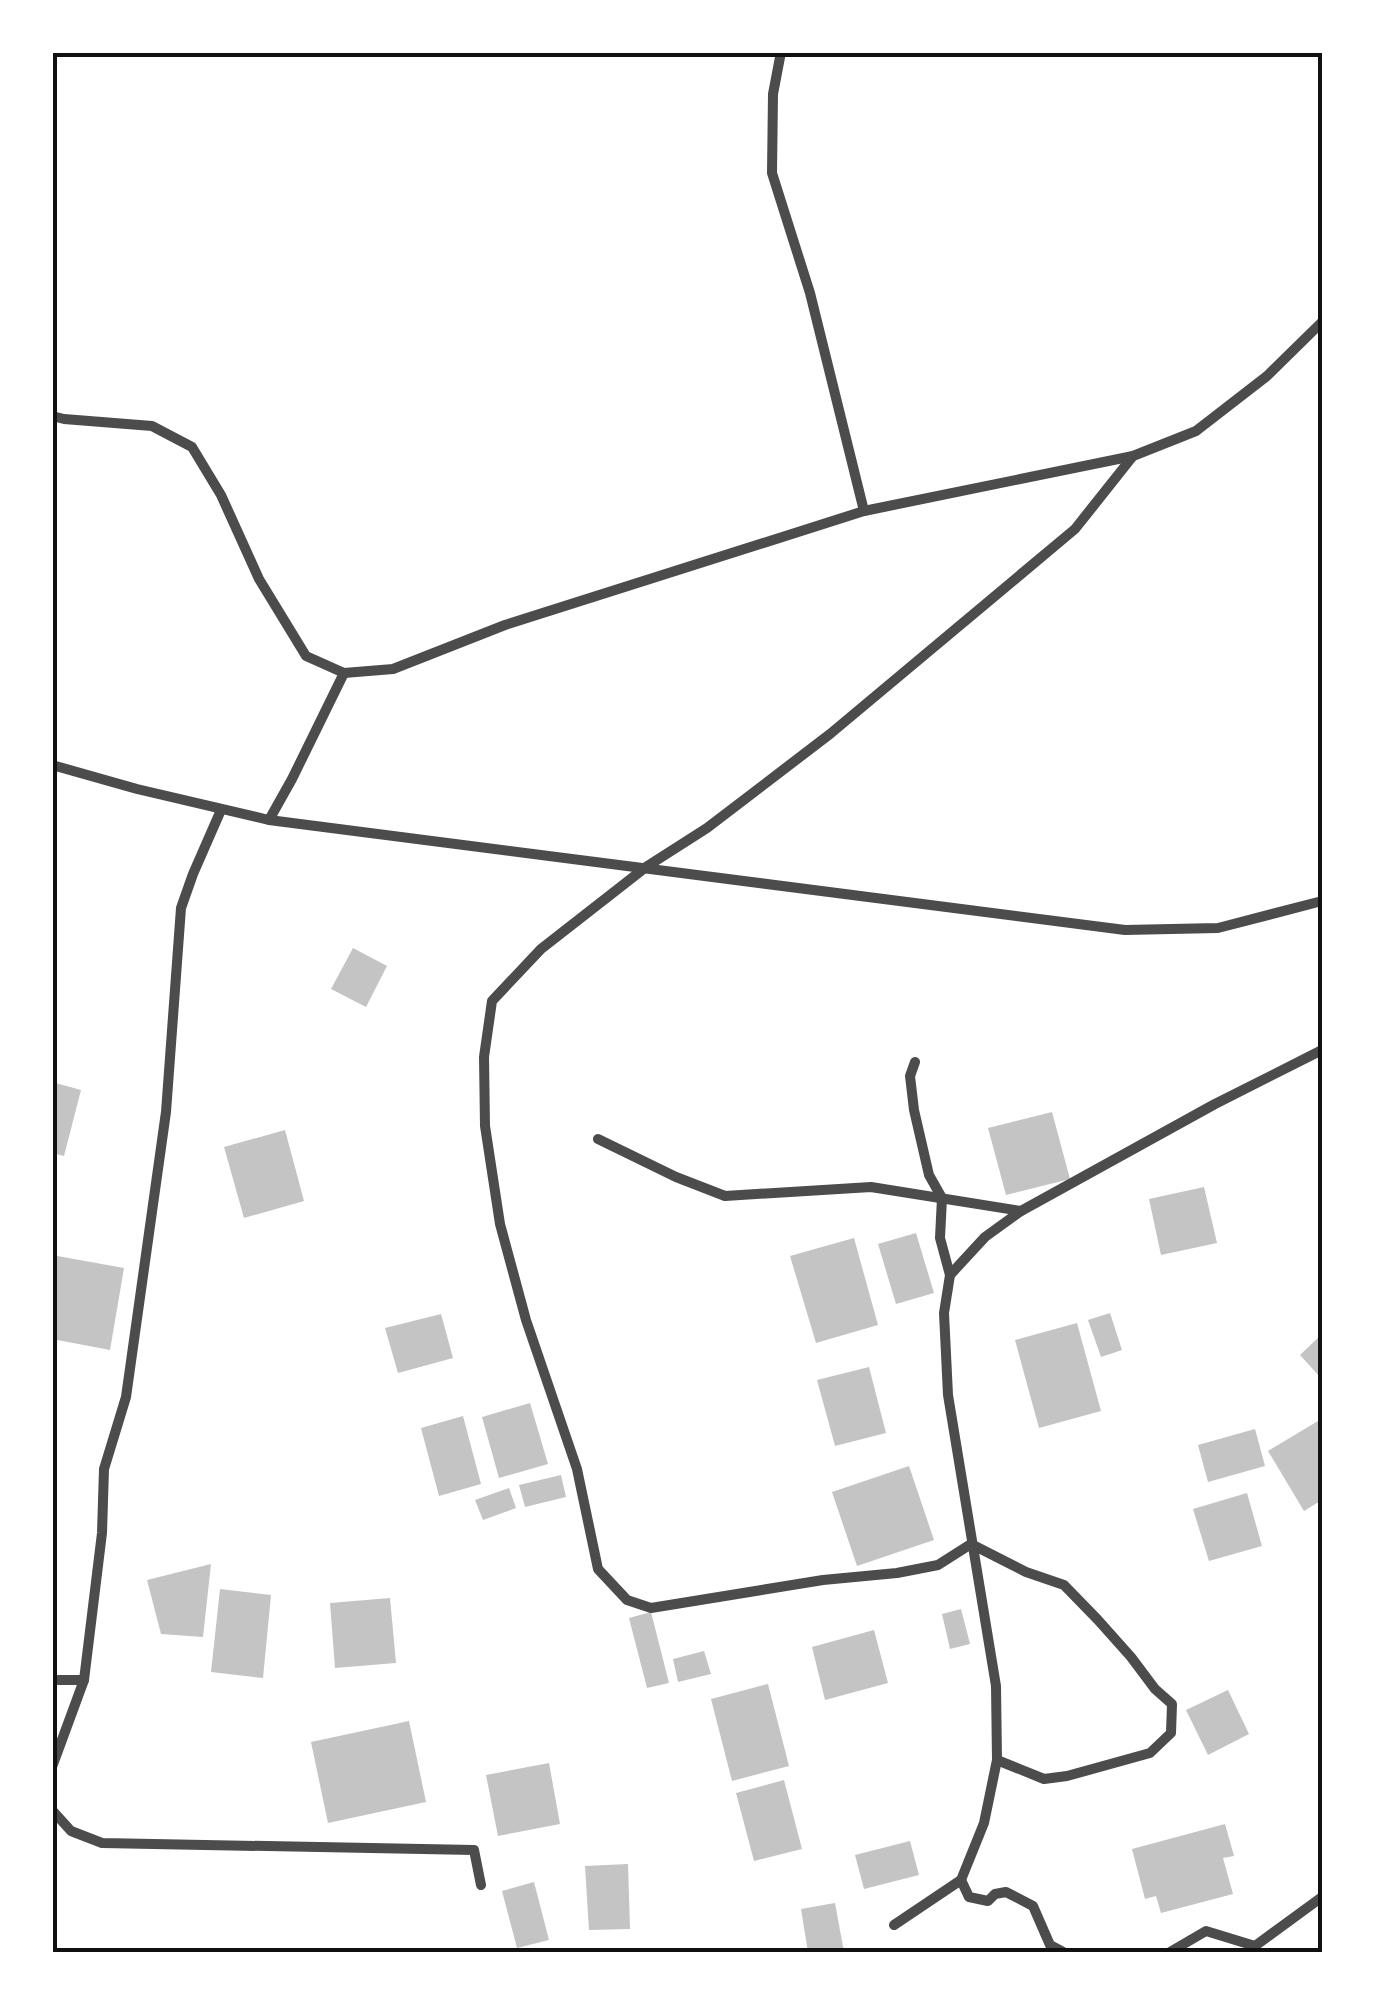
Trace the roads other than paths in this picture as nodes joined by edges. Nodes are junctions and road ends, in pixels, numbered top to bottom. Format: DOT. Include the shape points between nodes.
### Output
graph roads {
  1 [pos="780,52"];
  2 [pos="1322,322"];
  3 [pos="52,416"];
  4 [pos="1133,456"];
  5 [pos="864,511"];
  6 [pos="344,673"];
  7 [pos="52,765"];
  8 [pos="221,810"];
  9 [pos="270,820"];
  10 [pos="646,868"];
  11 [pos="1322,901"];
  12 [pos="1322,1050"];
  13 [pos="915,1062"];
  14 [pos="598,1139"];
  15 [pos="942,1198"];
  16 [pos="1020,1210"];
  17 [pos="950,1275"];
  18 [pos="971,1544"];
  19 [pos="52,1680"];
  20 [pos="84,1680"];
  21 [pos="997,1760"];
  22 [pos="52,1767"];
  23 [pos="52,1810"];
  24 [pos="961,1880"];
  25 [pos="480,1885"];
  26 [pos="1322,1897"];
  27 [pos="894,1926"];
  28 [pos="1063,1952"];
  29 [pos="1170,1952"];
  1 -- 5 [label="street" via="772,173 810,293"];
  2 -- 4 [label="street" via="1196,431"];
  3 -- 6 [label="street" via="152,426 192,447 306,656"];
  4 -- 5 [label="street"];
  4 -- 10 [label="street" via="1075,529 830,734"];
  5 -- 6 [label="street" via="505,626 394,670"];
  6 -- 9 [label="street"];
  7 -- 8 [label="street"];
  8 -- 9 [label="street"];
  8 -- 20 [label="street" via="181,908 166,1112 126,1397 104,1469"];
  9 -- 10 [label="street"];
  10 -- 11 [label="street" via="1125,930 1218,928"];
  10 -- 18 [label="street" via="541,949 492,1001 484,1057 484,1126 500,1224 576,1469 598,1569 626,1600 651,1608 938,1565"];
  12 -- 16 [label="street"];
  13 -- 15 [label="street" via="910,1076 922,1152"];
  14 -- 15 [label="street" via="725,1196 871,1187"];
  15 -- 16 [label="street"];
  15 -- 17 [label="street" via="940,1238"];
  16 -- 17 [label="street"];
  17 -- 18 [label="street" via="944,1313 948,1395"];
  18 -- 21 [label="street" via="996,1686"];
  18 -- 21 [label="street" via="1064,1585 1172,1704 1171,1732 1150,1754 1044,1780"];
  19 -- 20 [label="street"];
  20 -- 22 [label="street"];
  21 -- 24 [label="street" via="984,1824"];
  23 -- 25 [label="street" via="70,1831 102,1843 474,1850"];
  24 -- 27 [label="street"];
  24 -- 28 [label="street" via="968,1898 988,1901 1006,1892 1032,1906 1050,1945"];
  26 -- 29 [label="street" via="1255,1946 1206,1931"];
}
